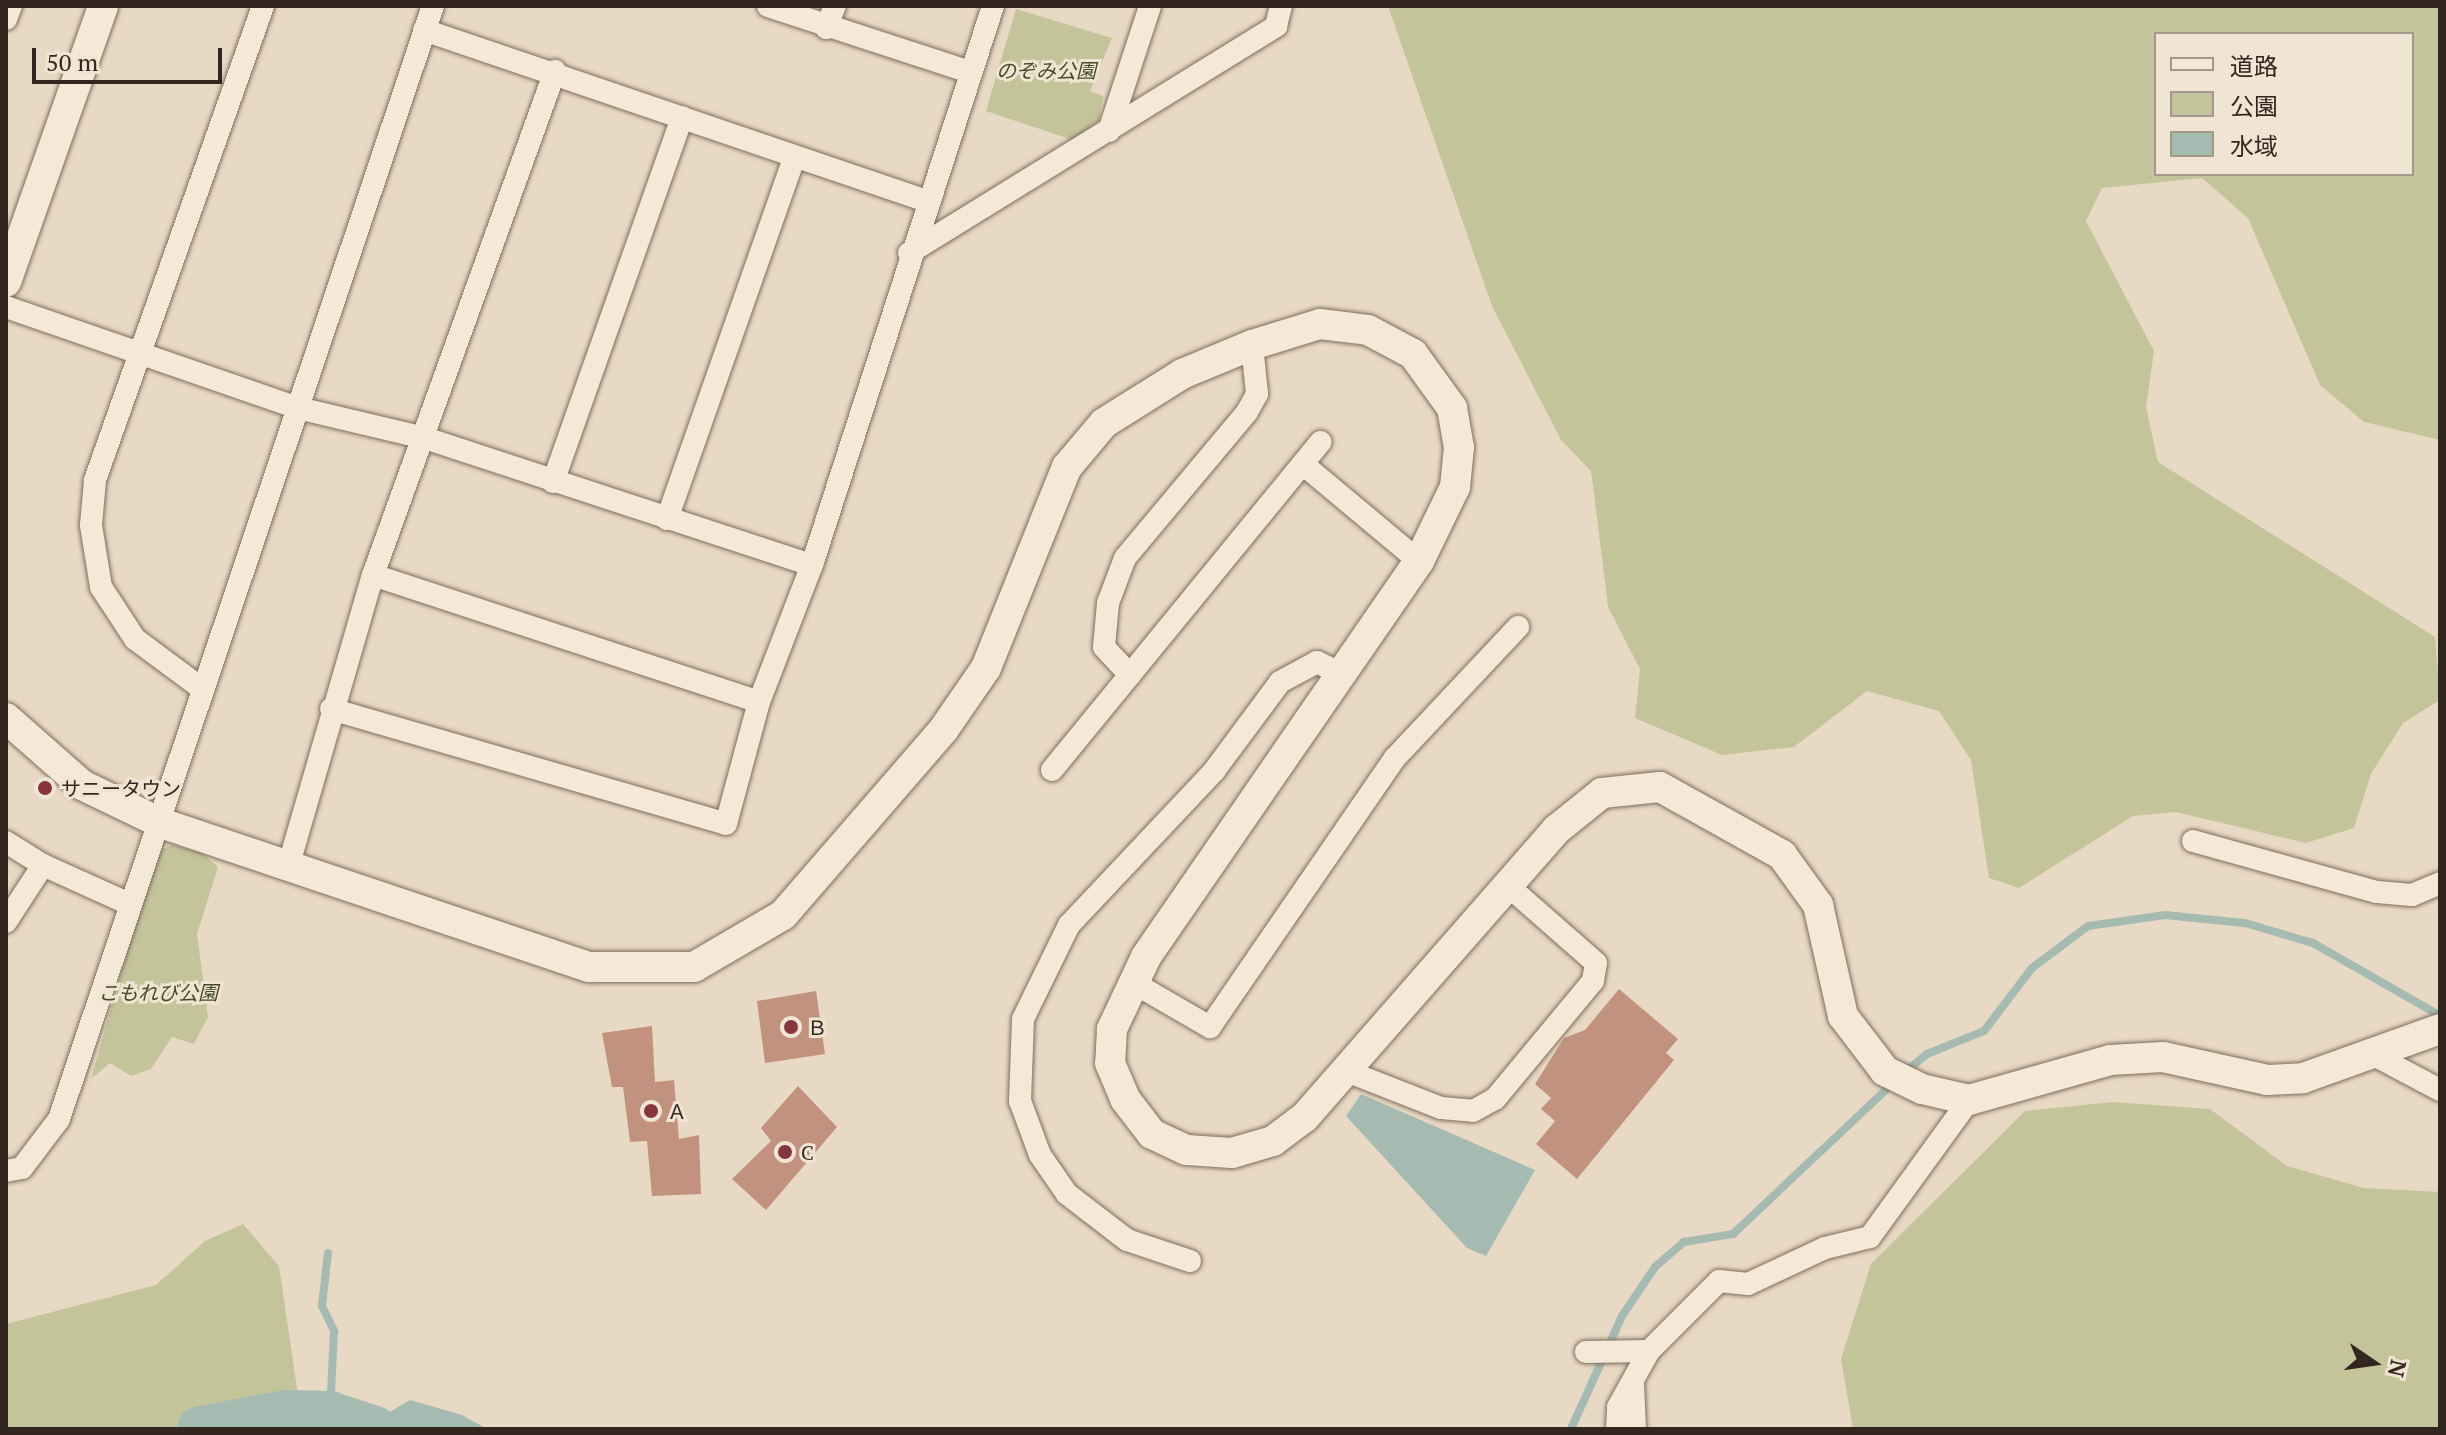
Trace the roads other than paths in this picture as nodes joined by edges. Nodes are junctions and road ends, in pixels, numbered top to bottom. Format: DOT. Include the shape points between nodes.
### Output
graph roads {
  1 [pos="11,6"];
  2 [pos="103,6"];
  3 [pos="263,6"];
  4 [pos="433,6"];
  5 [pos="768,6"];
  6 [pos="835,6"];
  7 [pos="993,6"];
  8 [pos="1150,6"];
  9 [pos="1281,6"];
  10 [pos="6,19"];
  11 [pos="826,28"];
  12 [pos="424,30"];
  13 [pos="555,71"];
  14 [pos="970,72"];
  15 [pos="682,117"];
  16 [pos="1109,131"];
  17 [pos="794,158"];
  18 [pos="927,201"];
  19 [pos="909,253"];
  20 [pos="6,282"];
  21 [pos="6,307"];
  22 [pos="1252,345"];
  23 [pos="142,355"];
  24 [pos="298,408"];
  25 [pos="425,438"];
  26 [pos="1320,442"];
  27 [pos="1304,465"];
  28 [pos="553,482"];
  29 [pos="667,519"];
  30 [pos="1419,561"];
  31 [pos="812,565"];
  32 [pos="373,575"];
  33 [pos="1518,627"];
  34 [pos="1340,673"];
  35 [pos="1130,675"];
  36 [pos="201,688"];
  37 [pos="759,702"];
  38 [pos="331,709"];
  39 [pos="6,718"];
  40 [pos="1052,770"];
  41 [pos="161,823"];
  42 [pos="2193,841"];
  43 [pos="6,842"];
  44 [pos="43,865"];
  45 [pos="288,867"];
  46 [pos="1505,883"];
  47 [pos="2440,883"];
  48 [pos="127,903"];
  49 [pos="6,922"];
  50 [pos="1134,983"];
  51 [pos="2440,1029"];
  52 [pos="2372,1054"];
  53 [pos="1344,1070"];
  54 [pos="2440,1090"];
  55 [pos="1969,1100"];
  56 [pos="6,1171"];
  57 [pos="1190,1261"];
  58 [pos="1638,1351"];
  59 [pos="1589,1352"];
  60 [pos="1632,1382"];
  61 [pos="1617,1429"];
  62 [pos="1635,1429"];
  1 -- 10 [label="street"];
  2 -- 20 [label="street"];
  3 -- 23 [label="street"];
  4 -- 12 [label="street"];
  5 -- 11 [label="street"];
  6 -- 11 [label="street"];
  7 -- 14 [label="street"];
  8 -- 16 [label="street"];
  9 -- 16 [label="street" via="1276,26"];
  11 -- 14 [label="street"];
  12 -- 13 [label="street"];
  12 -- 24 [label="street"];
  13 -- 15 [label="street"];
  13 -- 25 [label="street"];
  14 -- 18 [label="street"];
  15 -- 17 [label="street"];
  15 -- 28 [label="street"];
  16 -- 19 [label="street"];
  17 -- 18 [label="street"];
  17 -- 29 [label="street"];
  18 -- 19 [label="street"];
  19 -- 31 [label="street"];
  21 -- 23 [label="street"];
  22 -- 30 [label="street" via="1320,324 1368,330 1413,354 1435,377 1452,408 1459,447 1445,516"];
  22 -- 35 [label="street" via="1257,394 1247,412 1125,558 1108,603 1104,647"];
  22 -- 45 [label="street" via="1139,400 1104,423 1067,467 986,668 944,729 783,915 745,943 694,967 589,967"];
  23 -- 24 [label="street"];
  23 -- 36 [label="street" via="95,480 91,525 101,587 135,639"];
  24 -- 25 [label="street"];
  24 -- 36 [label="street"];
  25 -- 28 [label="street"];
  25 -- 32 [label="street"];
  26 -- 27 [label="street"];
  27 -- 30 [label="street"];
  27 -- 35 [label="street"];
  28 -- 29 [label="street"];
  29 -- 31 [label="street"];
  30 -- 34 [label="street"];
  31 -- 37 [label="street"];
  32 -- 37 [label="street"];
  32 -- 38 [label="street"];
  33 -- 50 [label="street" via="1395,758 1210,1027"];
  34 -- 50 [label="street"];
  34 -- 57 [label="street" via="1317,662 1280,682 1214,771 1069,925 1023,1019 1020,1101 1040,1155 1067,1194 1127,1240"];
  35 -- 40 [label="street"];
  36 -- 41 [label="street"];
  37 -- 38 [label="street" via="726,824"];
  38 -- 45 [label="street"];
  39 -- 41 [label="street" via="82,785"];
  41 -- 45 [label="street"];
  41 -- 48 [label="street"];
  42 -- 47 [label="street" via="2377,892 2412,895"];
  43 -- 44 [label="street"];
  44 -- 48 [label="street"];
  44 -- 49 [label="street"];
  46 -- 53 [label="street"];
  46 -- 53 [label="street" via="1596,963 1593,981 1495,1099 1473,1111 1441,1108"];
  46 -- 55 [label="street" via="1602,793 1660,787 1715,811 1782,855 1818,905 1843,1016 1885,1071"];
  48 -- 56 [label="street" via="59,1119 22,1168"];
  50 -- 53 [label="street" via="1112,1029 1110,1063 1125,1099 1152,1134 1187,1150 1232,1153 1273,1141 1304,1118"];
  51 -- 52 [label="street"];
  52 -- 54 [label="street"];
  52 -- 55 [label="street" via="2303,1078 2268,1080 2163,1057 2110,1060"];
  55 -- 58 [label="street" via="1870,1237 1825,1248 1748,1284 1719,1281"];
  58 -- 59 [label="street"];
  58 -- 60 [label="street"];
  60 -- 61 [label="street"];
  60 -- 62 [label="street"];
}
